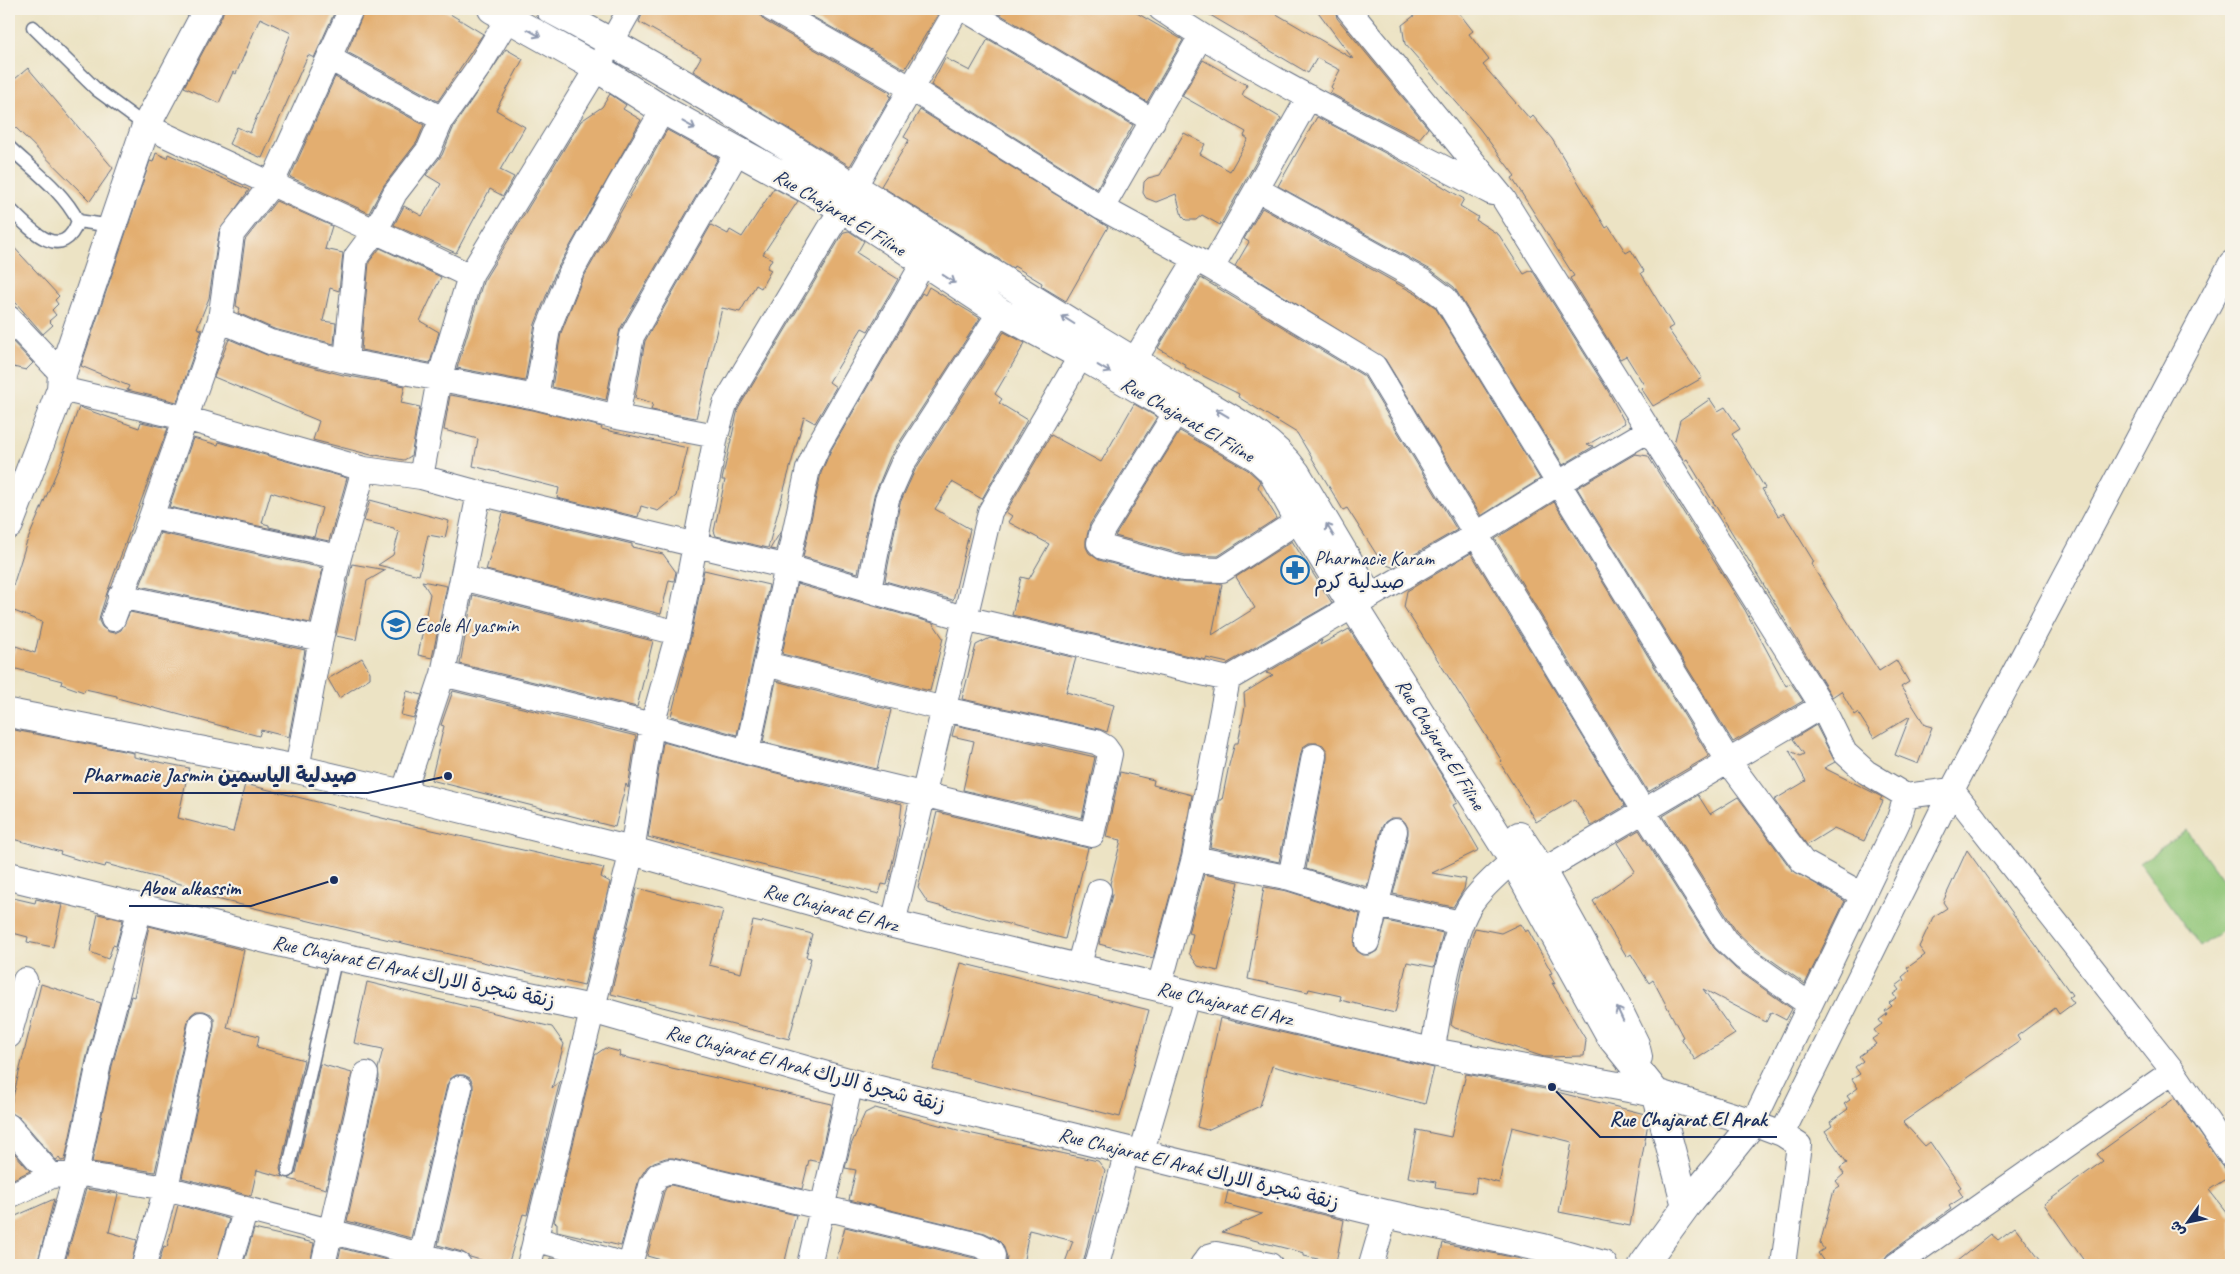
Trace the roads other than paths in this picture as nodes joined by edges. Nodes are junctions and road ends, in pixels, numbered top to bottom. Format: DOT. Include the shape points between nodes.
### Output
graph roads {
  1 [pos="208,9"];
  2 [pos="351,9"];
  3 [pos="550,9"];
  4 [pos="630,9"];
  5 [pos="772,9"];
  6 [pos="957,9"];
  7 [pos="964,9"];
  8 [pos="1161,9"];
  9 [pos="1348,9"];
  10 [pos="500,13"];
  11 [pos="33,27"];
  12 [pos="1201,36"];
  13 [pos="612,42"];
  14 [pos="329,58"];
  15 [pos="596,68"];
  16 [pos="912,89"];
  17 [pos="1309,97"];
  18 [pos="663,110"];
  19 [pos="442,119"];
  20 [pos="1153,121"];
  21 [pos="146,126"];
  22 [pos="9,147"];
  23 [pos="737,152"];
  24 [pos="271,184"];
  25 [pos="1258,190"];
  26 [pos="848,197"];
  27 [pos="1503,198"];
  28 [pos="9,208"];
  29 [pos="1102,208"];
  30 [pos="78,221"];
  31 [pos="112,226"];
  32 [pos="376,230"];
  33 [pos="924,262"];
  34 [pos="1204,264"];
  35 [pos="2231,264"];
  36 [pos="470,276"];
  37 [pos="1000,312"];
  38 [pos="9,318"];
  39 [pos="220,320"];
  40 [pos="1086,346"];
  41 [pos="346,361"];
  42 [pos="1134,361"];
  43 [pos="439,380"];
  44 [pos="62,381"];
  45 [pos="536,397"];
  46 [pos="1176,412"];
  47 [pos="617,417"];
  48 [pos="185,418"];
  49 [pos="1649,430"];
  50 [pos="716,436"];
  51 [pos="364,469"];
  52 [pos="421,477"];
  53 [pos="15,484"];
  54 [pos="1557,484"];
  55 [pos="479,493"];
  56 [pos="151,517"];
  57 [pos="1299,520"];
  58 [pos="9,525"];
  59 [pos="1478,534"];
  60 [pos="696,545"];
  61 [pos="339,557"];
  62 [pos="788,567"];
  63 [pos="463,578"];
  64 [pos="868,590"];
  65 [pos="120,596"];
  66 [pos="1362,601"];
  67 [pos="964,618"];
  68 [pos="113,620"];
  69 [pos="678,633"];
  70 [pos="321,639"];
  71 [pos="766,664"];
  72 [pos="444,674"];
  73 [pos="1228,679"];
  74 [pos="1822,706"];
  75 [pos="944,709"];
  76 [pos="9,713"];
  77 [pos="652,725"];
  78 [pos="747,752"];
  79 [pos="1314,756"];
  80 [pos="1729,762"];
  81 [pos="297,769"];
  82 [pos="1952,790"];
  83 [pos="403,794"];
  84 [pos="924,795"];
  85 [pos="1906,796"];
  86 [pos="1644,812"];
  87 [pos="1394,831"];
  88 [pos="632,851"];
  89 [pos="1194,858"];
  90 [pos="1528,860"];
  91 [pos="9,876"];
  92 [pos="1290,878"];
  93 [pos="1099,891"];
  94 [pos="1863,895"];
  95 [pos="1377,905"];
  96 [pos="140,908"];
  97 [pos="1461,922"];
  98 [pos="893,924"];
  99 [pos="1367,942"];
  100 [pos="336,956"];
  101 [pos="1078,968"];
  102 [pos="26,980"];
  103 [pos="1159,988"];
  104 [pos="1188,994"];
  105 [pos="1810,1004"];
  106 [pos="592,1008"];
  107 [pos="201,1024"];
  108 [pos="9,1036"];
  109 [pos="1432,1052"];
  110 [pos="2174,1071"];
  111 [pos="366,1074"];
  112 [pos="851,1083"];
  113 [pos="1648,1085"];
  114 [pos="460,1088"];
  115 [pos="1753,1123"];
  116 [pos="9,1126"];
  117 [pos="1782,1134"];
  118 [pos="1134,1152"];
  119 [pos="2231,1156"];
  120 [pos="288,1171"];
  121 [pos="76,1173"];
  122 [pos="52,1176"];
  123 [pos="166,1188"];
  124 [pos="9,1196"];
  125 [pos="1686,1206"];
  126 [pos="822,1207"];
  127 [pos="246,1209"];
  128 [pos="1386,1214"];
  129 [pos="332,1230"];
  130 [pos="535,1239"];
  131 [pos="421,1260"];
  132 [pos="50,1265"];
  133 [pos="144,1265"];
  134 [pos="228,1265"];
  135 [pos="323,1265"];
  136 [pos="459,1265"];
  137 [pos="529,1265"];
  138 [pos="625,1265"];
  139 [pos="630,1265"];
  140 [pos="809,1265"];
  141 [pos="992,1265"];
  142 [pos="1097,1265"];
  143 [pos="1202,1265"];
  144 [pos="1270,1265"];
  145 [pos="1371,1265"];
  146 [pos="1603,1265"];
  147 [pos="1643,1265"];
  148 [pos="1783,1265"];
  149 [pos="1896,1265"];
  1 -- 21 [label="street"];
  2 -- 14 [label="street"];
  3 -- 13 [label="street, Rue Chajarat El Filine"];
  4 -- 13 [label="street"];
  5 -- 16 [label="street"];
  6 -- 16 [label="street"];
  7 -- 20 [label="street"];
  8 -- 12 [label="street"];
  9 -- 27 [label="street"];
  10 -- 15 [label="street, Rue Chajarat El Filine, one-way"];
  10 -- 19 [label="street" via="480,64"];
  11 -- 21 [label="lane" via="97,90"];
  12 -- 17 [label="street"];
  12 -- 20 [label="street"];
  13 -- 15 [label="street"];
  13 -- 26 [label="street, Rue Chajarat El Filine"];
  14 -- 19 [label="street"];
  14 -- 24 [label="street"];
  15 -- 18 [label="street, Rue Chajarat El Filine"];
  15 -- 36 [label="street"];
  16 -- 26 [label="street"];
  16 -- 29 [label="street"];
  17 -- 25 [label="street"];
  17 -- 27 [label="street"];
  18 -- 23 [label="street, Rue Chajarat El Filine, one-way"];
  18 -- 45 [label="street" via="569,276 548,329"];
  19 -- 32 [label="street" via="429,149 395,193"];
  20 -- 29 [label="street"];
  21 -- 24 [label="street"];
  21 -- 31 [label="street"];
  22 -- 30 [label="lane" via="62,197"];
  23 -- 26 [label="street, Rue Chajarat El Filine"];
  23 -- 47 [label="street" via="632,336"];
  24 -- 32 [label="street"];
  24 -- 39 [label="street" via="232,234"];
  25 -- 34 [label="street"];
  25 -- 54 [label="street" via="1424,282 1445,298"];
  26 -- 33 [label="street, Rue Chajarat El Filine"];
  40 -- 26 [label="street, Rue Chajarat El Filine, one-way"];
  26 -- 50 [label="street" via="725,404"];
  27 -- 49 [label="street"];
  28 -- 30 [label="lane" via="32,231 48,241 63,242 73,235"];
  29 -- 34 [label="street"];
  30 -- 31 [label="lane"];
  31 -- 44 [label="street"];
  32 -- 36 [label="street"];
  32 -- 41 [label="street" via="356,257"];
  33 -- 37 [label="street, Rue Chajarat El Filine, one-way"];
  33 -- 62 [label="street" via="808,468"];
  34 -- 42 [label="street"];
  34 -- 59 [label="street" via="1374,366"];
  35 -- 82 [label="street"];
  36 -- 43 [label="street"];
  37 -- 40 [label="street, Rue Chajarat El Filine"];
  37 -- 64 [label="street" via="903,463 887,499"];
  38 -- 44 [label="street"];
  39 -- 41 [label="street" via="270,342"];
  39 -- 48 [label="street"];
  40 -- 42 [label="street, Rue Chajarat El Filine"];
  40 -- 46 [label="street, Rue Chajarat El Filine, one-way"];
  40 -- 67 [label="street" via="990,512"];
  41 -- 43 [label="street"];
  66 -- 42 [label="street, Rue Chajarat El Filine, one-way" via="1283,454 1250,430"];
  43 -- 45 [label="street"];
  43 -- 52 [label="street"];
  44 -- 48 [label="street"];
  44 -- 53 [label="street"];
  45 -- 47 [label="street"];
  46 -- 57 [label="street, Rue Chajarat El Filine" via="1257,457 1271,470"];
  46 -- 57 [label="street" via="1102,531 1099,543 1183,569 1222,570"];
  47 -- 50 [label="street"];
  48 -- 51 [label="street"];
  48 -- 56 [label="street"];
  49 -- 54 [label="street"];
  49 -- 74 [label="street"];
  50 -- 60 [label="street"];
  51 -- 52 [label="street"];
  51 -- 61 [label="street"];
  52 -- 55 [label="street"];
  53 -- 58 [label="street"];
  54 -- 59 [label="street"];
  54 -- 80 [label="street"];
  55 -- 60 [label="street"];
  55 -- 63 [label="street"];
  56 -- 61 [label="street"];
  56 -- 65 [label="street"];
  57 -- 66 [label="street, Rue Chajarat El Filine"];
  59 -- 66 [label="street"];
  59 -- 86 [label="street"];
  60 -- 62 [label="street"];
  60 -- 69 [label="street"];
  61 -- 70 [label="street"];
  62 -- 64 [label="street"];
  62 -- 71 [label="street"];
  63 -- 69 [label="street"];
  63 -- 72 [label="street"];
  64 -- 67 [label="street"];
  65 -- 68 [label="street"];
  65 -- 70 [label="street"];
  66 -- 73 [label="street"];
  66 -- 90 [label="street, Rue Chajarat El Filine"];
  67 -- 73 [label="street"];
  67 -- 75 [label="street"];
  69 -- 77 [label="street"];
  70 -- 81 [label="street"];
  71 -- 75 [label="street"];
  71 -- 78 [label="street"];
  72 -- 77 [label="street"];
  72 -- 83 [label="street"];
  73 -- 89 [label="street"];
  74 -- 80 [label="street"];
  74 -- 85 [label="street" via="1845,753 1866,772"];
  75 -- 84 [label="street"];
  75 -- 84 [label="street" via="1083,739 1105,747 1110,754 1092,835"];
  76 -- 81 [label="street, Rue Chajarat El Arz"];
  77 -- 78 [label="street"];
  77 -- 88 [label="street"];
  78 -- 84 [label="street"];
  79 -- 92 [label="street"];
  80 -- 86 [label="street"];
  80 -- 94 [label="street" via="1802,862"];
  81 -- 83 [label="street, Rue Chajarat El Arz"];
  82 -- 85 [label="street"];
  82 -- 110 [label="street"];
  82 -- 117 [label="street"];
  83 -- 88 [label="street, Rue Chajarat El Arz"];
  84 -- 98 [label="street"];
  85 -- 94 [label="street" via="1898,822"];
  86 -- 90 [label="street"];
  86 -- 105 [label="street" via="1725,940 1751,963"];
  87 -- 95 [label="street"];
  88 -- 98 [label="street, Rue Chajarat El Arz"];
  88 -- 106 [label="street"];
  89 -- 92 [label="street"];
  89 -- 103 [label="street"];
  90 -- 97 [label="street" via="1473,901"];
  90 -- 113 [label="street, Rue Chajarat El Filine" via="1613,999 1635,1044"];
  91 -- 96 [label="street, Rue Chajarat El Arak زنقة شجرة الاراك"];
  92 -- 95 [label="street"];
  93 -- 101 [label="street"];
  94 -- 105 [label="street"];
  95 -- 97 [label="street"];
  95 -- 99 [label="street"];
  96 -- 100 [label="street, Rue Chajarat El Arak زنقة شجرة الاراك"];
  96 -- 121 [label="street" via="99,1063"];
  97 -- 109 [label="street" via="1446,977"];
  98 -- 101 [label="street, Rue Chajarat El Arz"];
  100 -- 106 [label="street, Rue Chajarat El Arak زنقة شجرة الاراك"];
  100 -- 120 [label="lane"];
  101 -- 103 [label="street, Rue Chajarat El Arz"];
  102 -- 108 [label="street"];
  103 -- 104 [label="street, Rue Chajarat El Arz"];
  104 -- 109 [label="street, Rue Chajarat El Arz"];
  104 -- 118 [label="street"];
  105 -- 115 [label="street"];
  106 -- 112 [label="street, Rue Chajarat El Arak زنقة شجرة الاراك"];
  106 -- 130 [label="street"];
  107 -- 123 [label="street"];
  109 -- 113 [label="street, Rue Chajarat El Arz"];
  110 -- 119 [label="street"];
  110 -- 149 [label="street"];
  111 -- 129 [label="street"];
  112 -- 118 [label="street, Rue Chajarat El Arak زنقة شجرة الاراك"];
  112 -- 126 [label="street"];
  113 -- 115 [label="street"];
  113 -- 125 [label="street, Rue Chajarat El Filine"];
  114 -- 131 [label="street"];
  115 -- 117 [label="street"];
  115 -- 125 [label="street"];
  116 -- 122 [label="street"];
  117 -- 148 [label="street" via="1799,1145"];
  118 -- 128 [label="street, Rue Chajarat El Arak زنقة شجرة الاراك"];
  118 -- 142 [label="street"];
  121 -- 122 [label="street"];
  121 -- 123 [label="street"];
  121 -- 132 [label="street"];
  122 -- 124 [label="street"];
  123 -- 127 [label="street"];
  123 -- 133 [label="street"];
  125 -- 147 [label="street"];
  126 -- 139 [label="street" via="664,1172 654,1179 651,1186"];
  126 -- 140 [label="street"];
  126 -- 141 [label="street" via="986,1247 993,1256"];
  127 -- 129 [label="street"];
  127 -- 134 [label="street"];
  128 -- 145 [label="street"];
  128 -- 146 [label="street, Rue Chajarat El Arak زنقة شجرة الاراك" via="1543,1248"];
  129 -- 131 [label="street"];
  129 -- 135 [label="street"];
  130 -- 137 [label="street"];
  130 -- 138 [label="street"];
  131 -- 136 [label="street"];
  143 -- 144 [label="street" via="1209,1256 1216,1254"];
}
